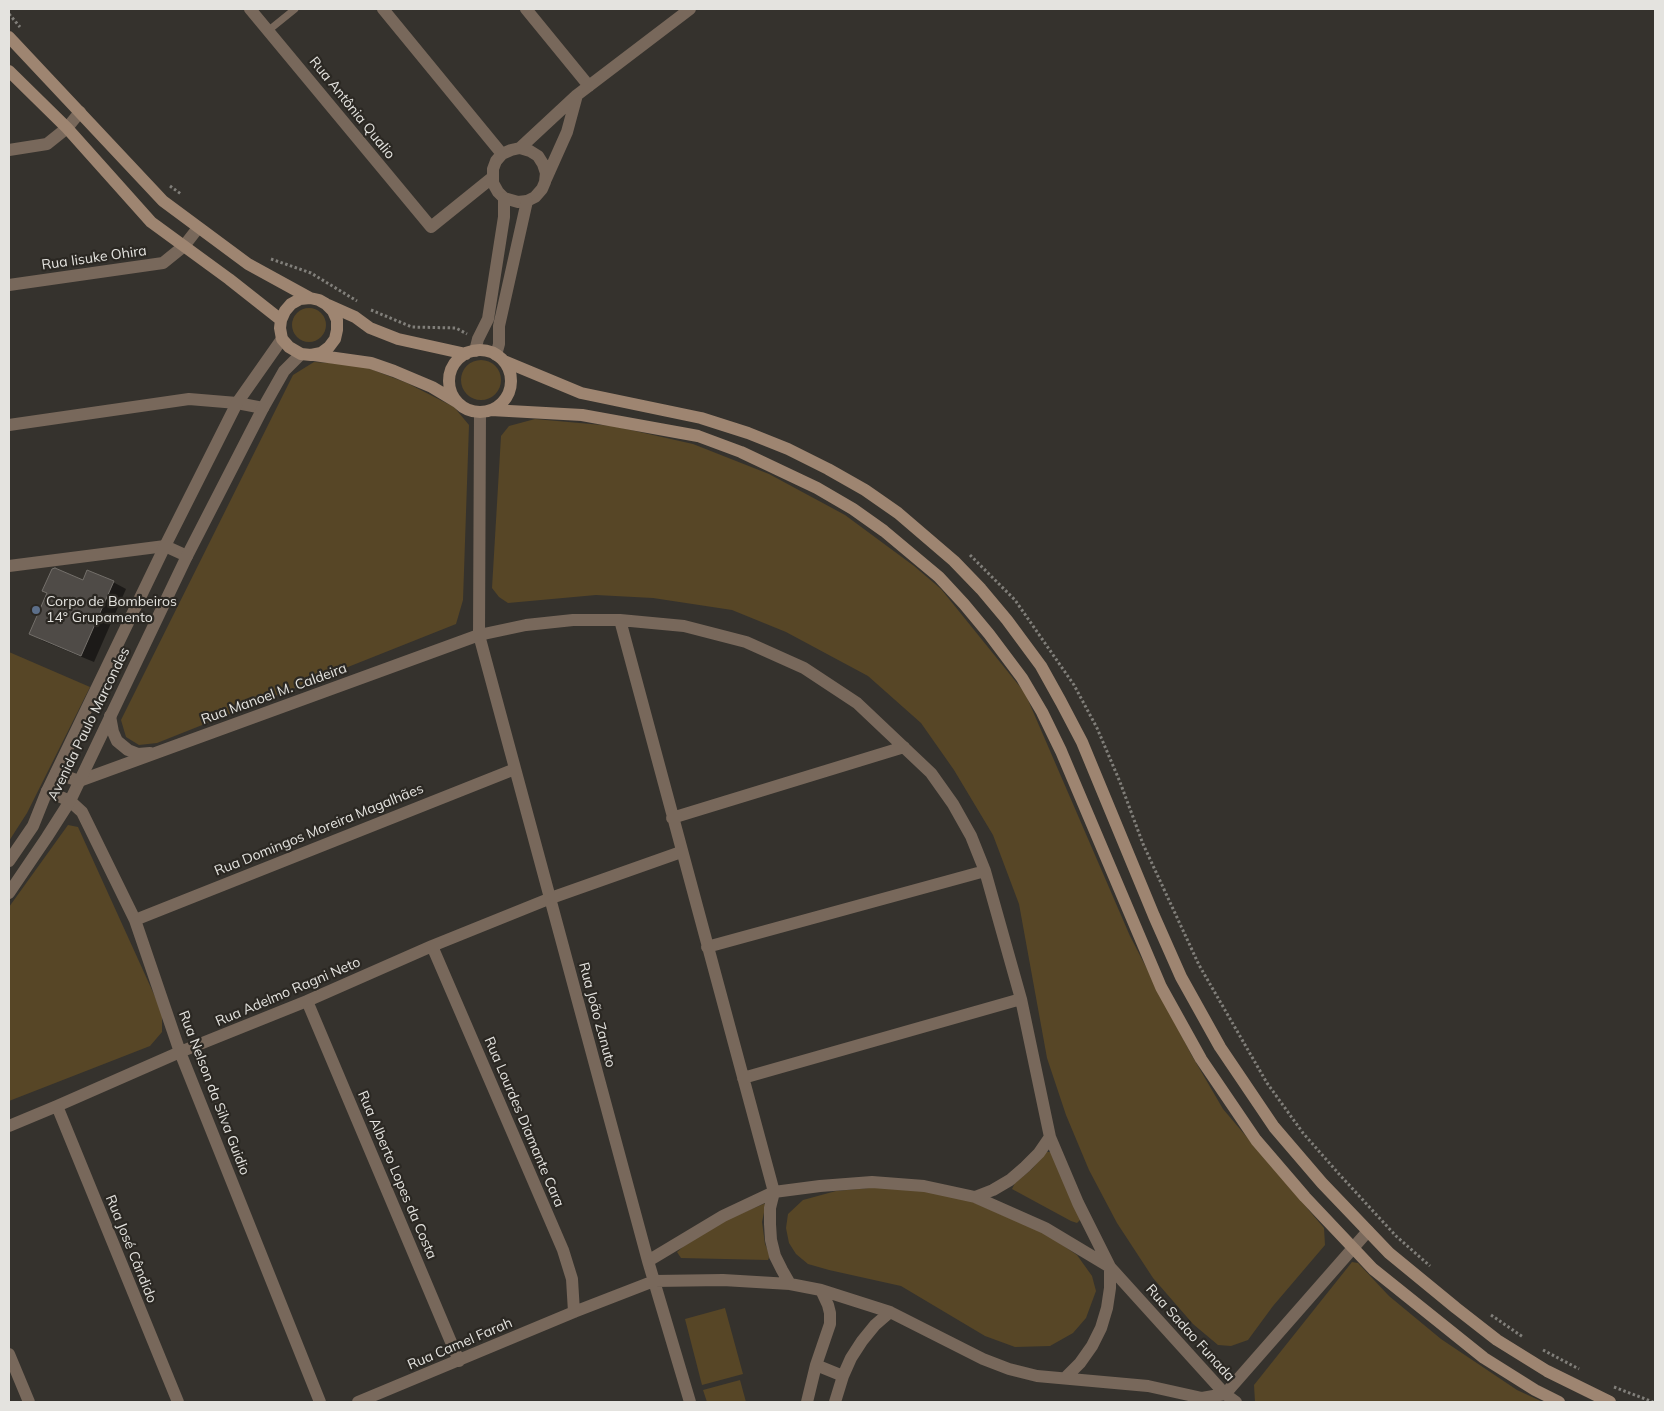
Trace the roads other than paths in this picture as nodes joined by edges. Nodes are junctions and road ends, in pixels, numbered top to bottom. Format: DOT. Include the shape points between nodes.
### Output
graph roads {
  1 [pos="250,9"];
  2 [pos="295,9"];
  3 [pos="383,9"];
  4 [pos="526,9"];
  5 [pos="690,9"];
  6 [pos="676,13"];
  7 [pos="269,30"];
  8 [pos="9,37"];
  9 [pos="9,71"];
  10 [pos="588,86"];
  11 [pos="577,95"];
  12 [pos="80,112"];
  13 [pos="67,128"];
  14 [pos="520,148"];
  15 [pos="9,150"];
  16 [pos="502,154"];
  17 [pos="493,177"];
  18 [pos="545,182"];
  19 [pos="504,198"];
  20 [pos="527,201"];
  21 [pos="198,228"];
  22 [pos="184,246"];
  23 [pos="9,285"];
  24 [pos="310,298"];
  25 [pos="326,304"];
  26 [pos="281,320"];
  27 [pos="282,339"];
  28 [pos="473,348"];
  29 [pos="306,355"];
  30 [pos="500,358"];
  31 [pos="237,403"];
  32 [pos="459,404"];
  33 [pos="263,408"];
  34 [pos="485,411"];
  35 [pos="9,425"];
  36 [pos="165,546"];
  37 [pos="187,556"];
  38 [pos="9,566"];
  39 [pos="620,620"];
  40 [pos="479,636"];
  41 [pos="110,716"];
  42 [pos="904,747"];
  43 [pos="157,753"];
  44 [pos="515,769"];
  45 [pos="56,773"];
  46 [pos="79,781"];
  47 [pos="47,791"];
  48 [pos="70,801"];
  49 [pos="672,818"];
  50 [pos="682,852"];
  51 [pos="9,861"];
  52 [pos="985,871"];
  53 [pos="9,893"];
  54 [pos="551,898"];
  55 [pos="135,920"];
  56 [pos="432,946"];
  57 [pos="707,947"];
  58 [pos="1021,999"];
  59 [pos="307,1002"];
  60 [pos="180,1052"];
  61 [pos="743,1078"];
  62 [pos="57,1106"];
  63 [pos="9,1126"];
  64 [pos="1050,1137"];
  65 [pos="774,1192"];
  66 [pos="975,1198"];
  67 [pos="1368,1231"];
  68 [pos="1352,1247"];
  69 [pos="648,1261"];
  70 [pos="1110,1267"];
  71 [pos="654,1281"];
  72 [pos="790,1284"];
  73 [pos="821,1290"];
  74 [pos="574,1312"];
  75 [pos="890,1312"];
  76 [pos="9,1354"];
  77 [pos="459,1361"];
  78 [pos="816,1365"];
  79 [pos="843,1376"];
  80 [pos="1066,1377"];
  81 [pos="1226,1398"];
  82 [pos="29,1402"];
  83 [pos="178,1402"];
  84 [pos="320,1402"];
  85 [pos="358,1402"];
  86 [pos="690,1402"];
  87 [pos="807,1402"];
  88 [pos="835,1402"];
  89 [pos="1236,1402"];
  90 [pos="1559,1402"];
  91 [pos="1610,1402"];
  1 -- 7 [label="street, Rua Antônia Qualio"];
  2 -- 7 [label="lane"];
  3 -- 16 [label="street"];
  4 -- 10 [label="street"];
  5 -- 6 [label="street"];
  6 -- 10 [label="street"];
  7 -- 17 [label="street, Rua Antônia Qualio" via="431,227"];
  8 -- 12 [label="main road"];
  9 -- 13 [label="main road"];
  10 -- 11 [label="street"];
  11 -- 14 [label="street"];
  11 -- 18 [label="street"];
  12 -- 13 [label="street"];
  12 -- 21 [label="main road" via="162,201"];
  13 -- 15 [label="street" via="47,144"];
  13 -- 22 [label="main road" via="151,222"];
  14 -- 16 [label="street"];
  14 -- 18 [label="street" via="538,156 546,173"];
  16 -- 17 [label="street" via="492,169"];
  17 -- 19 [label="street" via="493,183"];
  18 -- 20 [label="street" via="542,190"];
  19 -- 20 [label="street"];
  19 -- 28 [label="street" via="488,319"];
  20 -- 30 [label="street" via="499,326"];
  21 -- 22 [label="street, Rua Iisuke Ohira"];
  21 -- 24 [label="main road" via="248,264"];
  22 -- 23 [label="street, Rua Iisuke Ohira" via="163,263"];
  22 -- 26 [label="main road"];
  24 -- 25 [label="main road"];
  24 -- 26 [label="main road" via="291,304"];
  25 -- 28 [label="main road" via="398,339"];
  25 -- 29 [label="main road" via="337,320 335,339 321,353"];
  26 -- 27 [label="main road"];
  27 -- 29 [label="main road" via="289,347"];
  27 -- 31 [label="street, Avenida Paulo Marcondes"];
  28 -- 30 [label="main road"];
  28 -- 32 [label="main road" via="458,360 450,377 450,387"];
  29 -- 32 [label="main road" via="371,363 432,387"];
  29 -- 33 [label="street, Avenida Paulo Marcondes" via="284,371"];
  30 -- 34 [label="main road" via="509,370 510,389 500,406"];
  30 -- 67 [label="main road" via="582,393 701,418 788,449 865,490 906,519 954,561 1007,620 1062,702 1181,977 1220,1047 1274,1127"];
  31 -- 33 [label="street"];
  31 -- 35 [label="street" via="189,399"];
  31 -- 36 [label="street, Avenida Paulo Marcondes"];
  32 -- 34 [label="main road"];
  33 -- 37 [label="street, Avenida Paulo Marcondes"];
  34 -- 40 [label="street, Rua João Zanuto"];
  34 -- 68 [label="main road" via="582,414 698,436 778,469 852,509 884,531 939,578 989,634 1022,678 1042,712 1161,986 1201,1059 1256,1140"];
  36 -- 37 [label="street"];
  36 -- 38 [label="street"];
  36 -- 45 [label="street, Avenida Paulo Marcondes"];
  37 -- 41 [label="street, Avenida Paulo Marcondes"];
  39 -- 40 [label="street, Rua Manoel M. Caldeira" via="526,625"];
  39 -- 42 [label="street, Rua Manoel M. Caldeira" via="684,626 746,642 788,660 857,703"];
  39 -- 49 [label="street"];
  40 -- 43 [label="street, Rua Manoel M. Caldeira"];
  40 -- 44 [label="street, Rua João Zanuto"];
  41 -- 43 [label="street" via="117,742 138,754"];
  41 -- 46 [label="street, Avenida Paulo Marcondes"];
  42 -- 49 [label="street"];
  42 -- 52 [label="street, Rua Manoel M. Caldeira" via="931,774 953,804"];
  43 -- 46 [label="street, Rua Manoel M. Caldeira"];
  44 -- 54 [label="street, Rua João Zanuto"];
  44 -- 55 [label="street, Rua Domingos Moreira Magalhães"];
  45 -- 46 [label="street"];
  45 -- 47 [label="street, Avenida Paulo Marcondes"];
  46 -- 48 [label="street, Avenida Paulo Marcondes"];
  47 -- 48 [label="street"];
  47 -- 51 [label="street, Avenida Paulo Marcondes" via="33,826"];
  48 -- 53 [label="street, Avenida Paulo Marcondes"];
  48 -- 55 [label="street, Rua Nelson da Silva Guidio" via="82,812"];
  49 -- 50 [label="street"];
  50 -- 54 [label="street, Rua Adelmo Ragni Neto"];
  50 -- 57 [label="street"];
  52 -- 57 [label="street"];
  52 -- 58 [label="street, Rua Manoel M. Caldeira"];
  54 -- 56 [label="street, Rua Adelmo Ragni Neto"];
  54 -- 69 [label="street, Rua João Zanuto"];
  55 -- 60 [label="street, Rua Nelson da Silva Guidio"];
  56 -- 59 [label="street, Rua Adelmo Ragni Neto"];
  56 -- 74 [label="street, Rua Lourdes Diamante Cara" via="563,1250 572,1279"];
  57 -- 61 [label="street"];
  58 -- 61 [label="street"];
  58 -- 64 [label="street, Rua Manoel M. Caldeira"];
  59 -- 60 [label="street, Rua Adelmo Ragni Neto"];
  59 -- 77 [label="street, Rua Alberto Lopes da Costa"];
  60 -- 62 [label="street, Rua Adelmo Ragni Neto"];
  60 -- 84 [label="street, Rua Nelson da Silva Guidio"];
  61 -- 65 [label="street"];
  62 -- 63 [label="street, Rua Adelmo Ragni Neto"];
  62 -- 83 [label="street, Rua José Cândido"];
  64 -- 66 [label="street" via="1039,1153 1010,1180"];
  64 -- 70 [label="street, Rua Manoel M. Caldeira"];
  65 -- 66 [label="street, Rua Sadao Funada" via="872,1182 924,1186"];
  65 -- 69 [label="street, Rua Sadao Funada" via="723,1216"];
  65 -- 72 [label="street" via="770,1208 772,1240"];
  66 -- 70 [label="street, Rua Sadao Funada" via="1045,1228"];
  67 -- 68 [label="street"];
  67 -- 91 [label="main road" via="1389,1253 1497,1340 1547,1371"];
  68 -- 81 [label="street"];
  68 -- 90 [label="main road" via="1373,1269 1484,1358"];
  69 -- 71 [label="street, Rua João Zanuto"];
  70 -- 80 [label="street" via="1110,1288 1101,1328 1088,1352"];
  70 -- 81 [label="street, Rua Sadao Funada"];
  71 -- 72 [label="street, Rua Sadao Funada" via="723,1280"];
  71 -- 74 [label="street, Rua Camel Farah"];
  71 -- 86 [label="street, Rua João Zanuto"];
  72 -- 73 [label="street, Rua Sadao Funada"];
  73 -- 75 [label="street, Rua Sadao Funada"];
  73 -- 78 [label="street" via="828,1304 830,1324"];
  74 -- 77 [label="street, Rua Camel Farah"];
  75 -- 79 [label="street" via="862,1341"];
  75 -- 80 [label="street, Rua Sadao Funada" via="1009,1369 1037,1376"];
  76 -- 82 [label="street"];
  77 -- 85 [label="street, Rua Camel Farah"];
  78 -- 79 [label="street"];
  78 -- 87 [label="street"];
  79 -- 88 [label="street"];
  80 -- 81 [label="street, Rua Sadao Funada" via="1148,1386 1202,1398"];
  81 -- 89 [label="street"];
}
